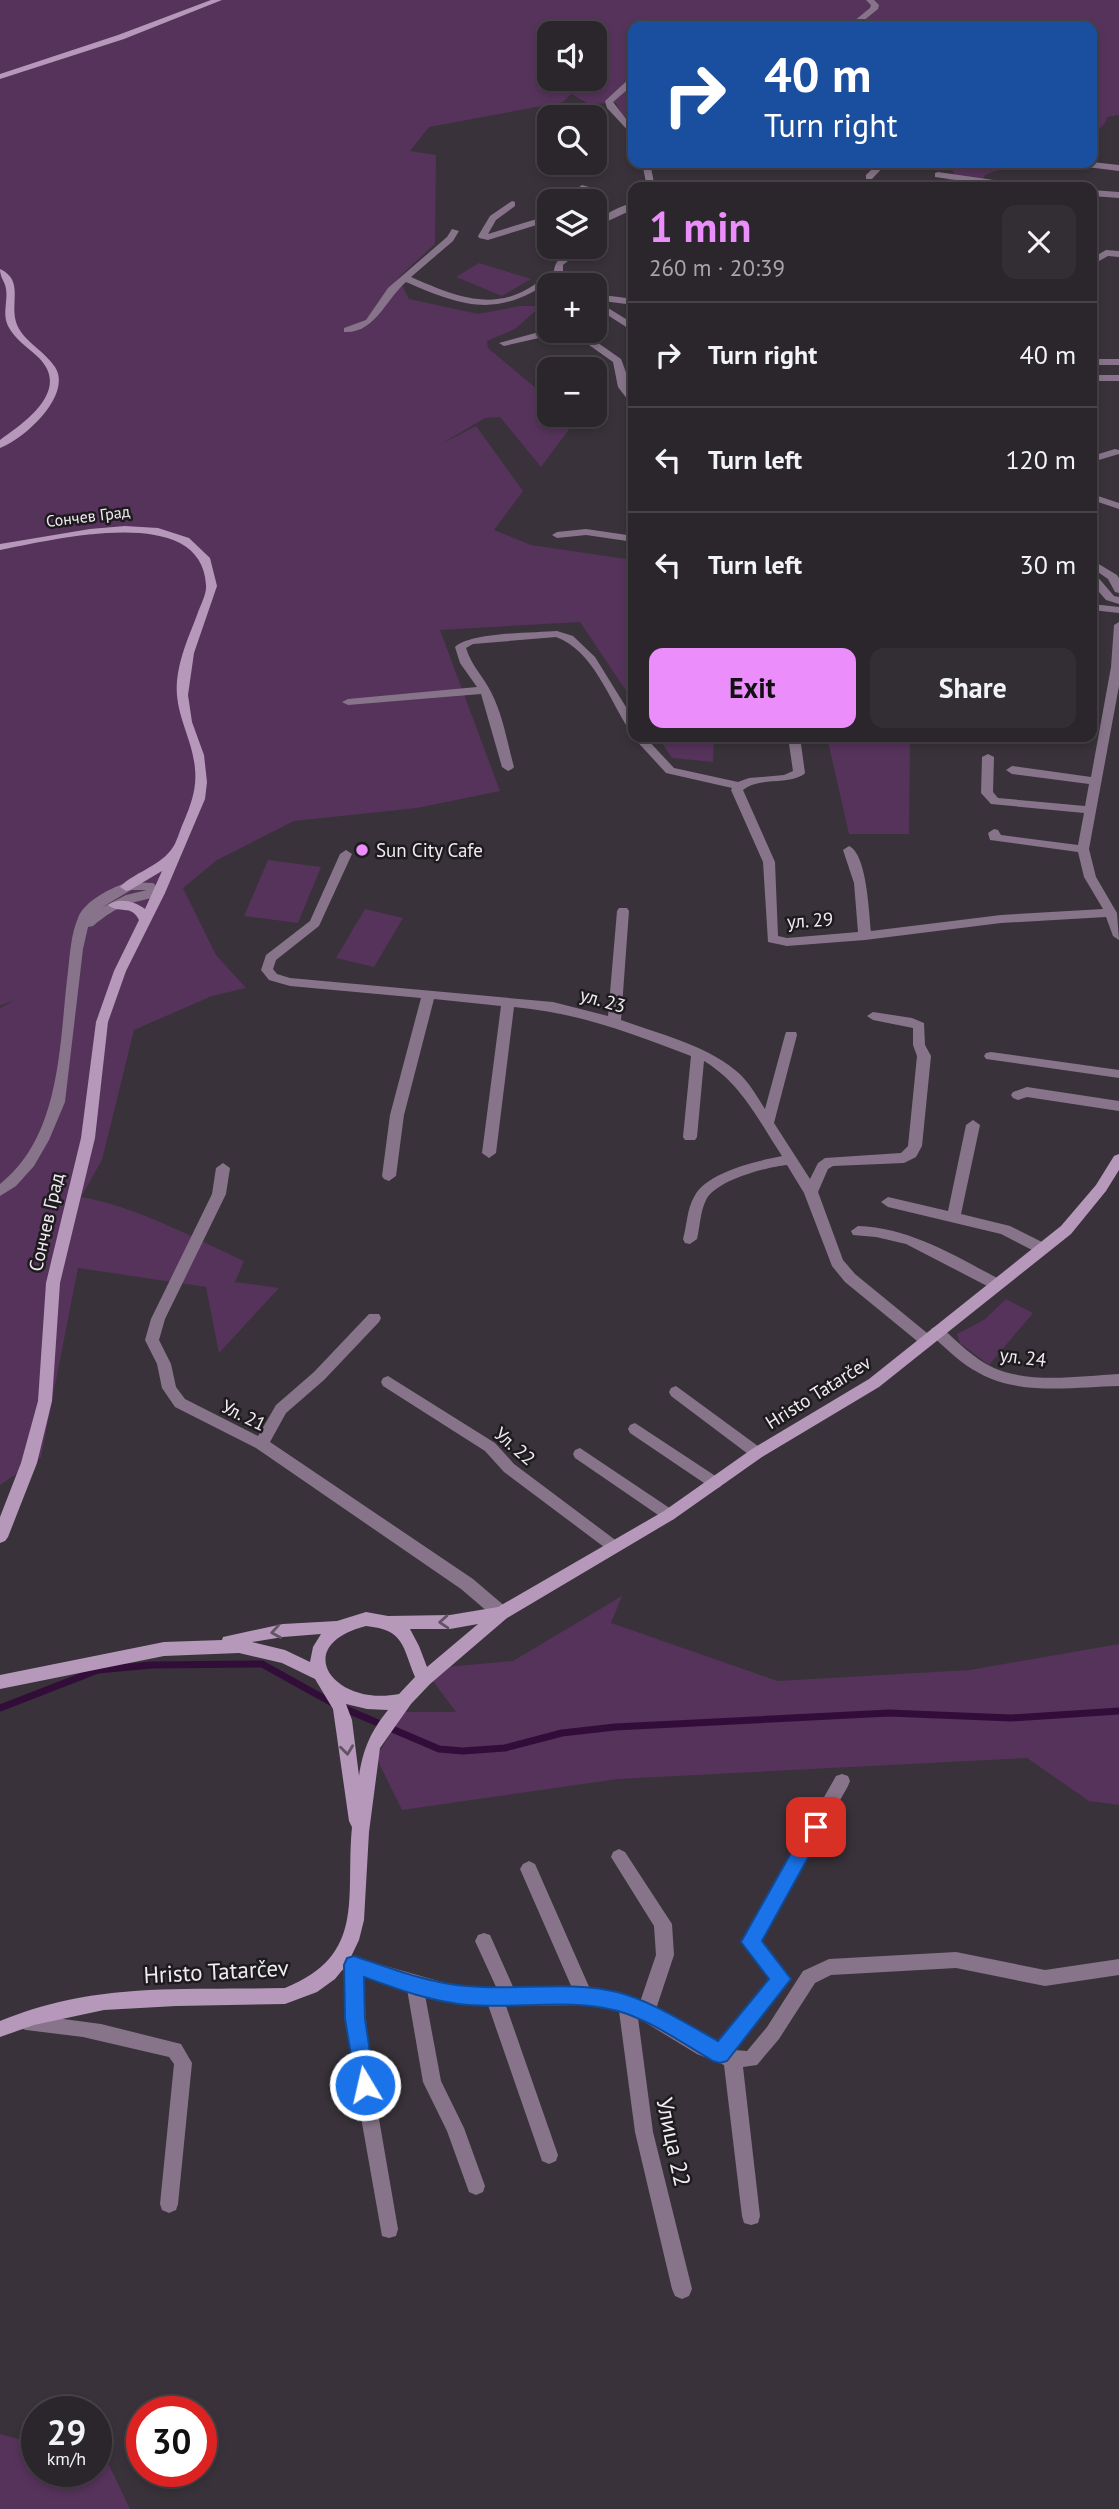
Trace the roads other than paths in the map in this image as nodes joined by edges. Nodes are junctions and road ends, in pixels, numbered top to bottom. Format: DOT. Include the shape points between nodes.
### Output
graph roads {
  1 [pos="218,0"];
  2 [pos="870,0"];
  3 [pos="858,21"];
  4 [pos="0,77"];
  5 [pos="628,84"];
  6 [pos="628,123"];
  7 [pos="1097,165"];
  8 [pos="878,168"];
  9 [pos="1119,168"];
  10 [pos="938,175"];
  11 [pos="869,177"];
  12 [pos="987,182"];
  13 [pos="582,188"];
  14 [pos="586,189"];
  15 [pos="1097,193"];
  16 [pos="1119,195"];
  17 [pos="512,204"];
  18 [pos="628,208"];
  19 [pos="607,218"];
  20 [pos="537,222"];
  21 [pos="455,231"];
  22 [pos="1119,254"];
  23 [pos="565,259"];
  24 [pos="1097,259"];
  25 [pos="0,272"];
  26 [pos="558,272"];
  27 [pos="406,278"];
  28 [pos="537,290"];
  29 [pos="607,299"];
  30 [pos="628,301"];
  31 [pos="607,311"];
  32 [pos="628,325"];
  33 [pos="347,330"];
  34 [pos="537,335"];
  35 [pos="504,343"];
  36 [pos="594,343"];
  37 [pos="1097,362"];
  38 [pos="1119,362"];
  39 [pos="1097,378"];
  40 [pos="1119,378"];
  41 [pos="628,393"];
  42 [pos="0,445"];
  43 [pos="1115,452"];
  44 [pos="1097,457"];
  45 [pos="1097,499"];
  46 [pos="1119,506"];
  47 [pos="557,535"];
  48 [pos="628,538"];
  49 [pos="0,547"];
  50 [pos="1097,567"];
  51 [pos="1097,583"];
  52 [pos="1119,590"];
  53 [pos="1119,601"];
  54 [pos="1097,608"];
  55 [pos="1119,610"];
  56 [pos="1119,625"];
  57 [pos="1118,645"];
  58 [pos="483,690"];
  59 [pos="348,702"];
  60 [pos="628,719"];
  61 [pos="644,742"];
  62 [pos="795,742"];
  63 [pos="988,757"];
  64 [pos="508,767"];
  65 [pos="1012,770"];
  66 [pos="1095,781"];
  67 [pos="739,786"];
  68 [pos="1089,810"];
  69 [pos="994,833"];
  70 [pos="180,846"];
  71 [pos="1083,849"];
  72 [pos="849,850"];
  73 [pos="346,854"];
  74 [pos="127,887"];
  75 [pos="159,893"];
  76 [pos="114,905"];
  77 [pos="1112,907"];
  78 [pos="623,911"];
  79 [pos="145,920"];
  80 [pos="82,931"];
  81 [pos="865,936"];
  82 [pos="1119,936"];
  83 [pos="428,997"];
  84 [pos="508,1002"];
  85 [pos="873,1016"];
  86 [pos="614,1022"];
  87 [pos="791,1035"];
  88 [pos="698,1054"];
  89 [pos="991,1056"];
  90 [pos="1119,1074"];
  91 [pos="1018,1095"];
  92 [pos="1119,1106"];
  93 [pos="766,1125"];
  94 [pos="973,1125"];
  95 [pos="690,1138"];
  96 [pos="489,1153"];
  97 [pos="1119,1159"];
  98 [pos="791,1160"];
  99 [pos="223,1168"];
  100 [pos="389,1176"];
  101 [pos="0,1191"];
  102 [pos="811,1192"];
  103 [pos="888,1202"];
  104 [pos="953,1218"];
  105 [pos="858,1231"];
  106 [pos="690,1239"];
  107 [pos="1041,1248"];
  108 [pos="996,1284"];
  109 [pos="374,1318"];
  110 [pos="932,1336"];
  111 [pos="1119,1380"];
  112 [pos="388,1382"];
  113 [pos="676,1392"];
  114 [pos="635,1429"];
  115 [pos="261,1444"];
  116 [pos="757,1453"];
  117 [pos="580,1454"];
  118 [pos="715,1483"];
  119 [pos="669,1516"];
  120 [pos="0,1537"];
  121 [pos="613,1546"];
  122 [pos="501,1613"];
  123 [pos="386,1621"];
  124 [pos="338,1628"];
  125 [pos="215,1647"];
  126 [pos="424,1679"];
  127 [pos="323,1680"];
  128 [pos="0,1682"];
  129 [pos="405,1699"];
  130 [pos="842,1781"];
  131 [pos="360,1836"];
  132 [pos="619,1857"];
  133 [pos="529,1869"];
  134 [pos="484,1941"];
  135 [pos="347,1963"];
  136 [pos="1119,1967"];
  137 [pos="415,1986"];
  138 [pos="585,1997"];
  139 [pos="502,1998"];
  140 [pos="627,2004"];
  141 [pos="646,2011"];
  142 [pos="18,2021"];
  143 [pos="0,2029"];
  144 [pos="727,2057"];
  145 [pos="549,2155"];
  146 [pos="476,2186"];
  147 [pos="169,2204"];
  148 [pos="751,2216"];
  149 [pos="389,2229"];
  150 [pos="682,2289"];
  1 -- 4 [label="main road"];
  2 -- 3 [label="street" via="874,9"];
  5 -- 6 [label="street" via="610,106"];
  7 -- 9 [label="street"];
  8 -- 11 [label="street"];
  10 -- 12 [label="street"];
  13 -- 14 [label="street"];
  15 -- 16 [label="street"];
  17 -- 20 [label="street" via="494,218 482,236"];
  18 -- 19 [label="street"];
  21 -- 27 [label="street"];
  22 -- 24 [label="street" via="1106,253"];
  23 -- 26 [label="street"];
  25 -- 42 [label="main road" via="13,290 9,318 14,329 46,360 55,376 55,390 47,405"];
  27 -- 28 [label="street" via="486,303"];
  27 -- 33 [label="street" via="391,290 369,322"];
  29 -- 30 [label="street"];
  31 -- 32 [label="street"];
  34 -- 35 [label="street"];
  36 -- 41 [label="street" via="618,362"];
  37 -- 38 [label="street"];
  39 -- 40 [label="street"];
  43 -- 44 [label="street"];
  45 -- 46 [label="street"];
  47 -- 48 [label="street" via="586,532"];
  49 -- 70 [label="main road, Сончев Град" via="148,529 192,544 208,561 212,586 185,666 182,697 201,756 203,783"];
  50 -- 52 [label="street" via="1113,578"];
  51 -- 53 [label="street"];
  54 -- 55 [label="street"];
  56 -- 57 [label="street"];
  57 -- 66 [label="street"];
  58 -- 59 [label="street"];
  58 -- 60 [label="street" via="468,671 463,644 513,636 564,635 587,652"];
  58 -- 64 [label="street"];
  61 -- 67 [label="street" via="670,771"];
  62 -- 67 [label="street" via="797,775"];
  63 -- 68 [label="street" via="987,793 995,801"];
  65 -- 66 [label="street"];
  66 -- 68 [label="street"];
  67 -- 81 [label="street, ул. 29" via="739,798 769,862 772,939"];
  68 -- 71 [label="street"];
  69 -- 71 [label="street" via="1000,839"];
  70 -- 74 [label="main road" via="154,872"];
  70 -- 75 [label="main road, Сончев Град"];
  71 -- 77 [label="street" via="1090,877"];
  72 -- 81 [label="street" via="860,883"];
  73 -- 83 [label="street, ул. 23" via="315,923 270,958 267,970 290,982"];
  74 -- 75 [label="street" via="149,886"];
  74 -- 80 [label="street" via="90,910"];
  75 -- 76 [label="street"];
  75 -- 79 [label="main road, Сончев Град"];
  76 -- 79 [label="main road" via="134,906"];
  76 -- 80 [label="street"];
  77 -- 81 [label="street, ул. 29"];
  77 -- 82 [label="street"];
  78 -- 86 [label="street"];
  79 -- 120 [label="main road, Сончев Град" via="102,1022 89,1138 53,1283 45,1401 29,1463"];
  80 -- 101 [label="street" via="58,1102 29,1165"];
  83 -- 84 [label="street, ул. 23"];
  83 -- 100 [label="street" via="397,1115"];
  84 -- 86 [label="street, ул. 23" via="553,1006"];
  84 -- 96 [label="street"];
  85 -- 102 [label="street" via="919,1026 924,1056 915,1146 904,1158 830,1161"];
  86 -- 88 [label="street, ул. 23"];
  87 -- 93 [label="street"];
  88 -- 93 [label="street, ул. 23" via="732,1074"];
  88 -- 95 [label="street"];
  89 -- 90 [label="street"];
  91 -- 92 [label="street" via="1034,1093"];
  93 -- 98 [label="street, ул. 23"];
  94 -- 104 [label="street"];
  97 -- 107 [label="main road, Hristo Tatarčev" via="1084,1211"];
  98 -- 102 [label="street, ул. 23"];
  98 -- 106 [label="street" via="771,1162 708,1187 701,1196"];
  99 -- 115 [label="street, Ул. 21" via="219,1194 163,1307 152,1340 169,1388 180,1403"];
  102 -- 110 [label="street, ул. 23" via="838,1262 850,1278"];
  103 -- 104 [label="street"];
  104 -- 107 [label="street" via="1005,1230"];
  105 -- 108 [label="street" via="898,1236"];
  107 -- 108 [label="main road, Hristo Tatarčev"];
  108 -- 110 [label="main road, Hristo Tatarčev"];
  109 -- 115 [label="street" via="281,1409"];
  110 -- 111 [label="street, ул. 24" via="998,1376"];
  110 -- 116 [label="main road, Hristo Tatarčev" via="857,1394"];
  112 -- 121 [label="street, Ул. 22" via="490,1447 509,1468"];
  113 -- 116 [label="street"];
  114 -- 118 [label="street"];
  115 -- 122 [label="street, Ул. 21" via="444,1568"];
  116 -- 118 [label="main road, Hristo Tatarčev"];
  117 -- 119 [label="street"];
  118 -- 119 [label="main road, Hristo Tatarčev"];
  119 -- 121 [label="main road, Hristo Tatarčev"];
  121 -- 122 [label="main road, Hristo Tatarčev"];
  122 -- 123 [label="main road, Hristo Tatarčev, one-way" via="450,1622"];
  122 -- 126 [label="main road, Hristo Tatarčev"];
  123 -- 124 [label="main road" via="356,1620"];
  123 -- 126 [label="main road" via="412,1642"];
  124 -- 125 [label="main road, one-way" via="274,1631"];
  124 -- 127 [label="main road" via="318,1654"];
  125 -- 127 [label="main road" via="260,1649 285,1657"];
  125 -- 128 [label="main road" via="164,1649"];
  126 -- 129 [label="main road"];
  127 -- 129 [label="main road" via="349,1700"];
  127 -- 131 [label="main road, Hristo Tatarčev, one-way" via="341,1707"];
  129 -- 131 [label="main road, Hristo Tatarčev" via="372,1748"];
  130 -- 144 [label="street" via="751,1942 781,1979"];
  131 -- 135 [label="main road, Hristo Tatarčev" via="358,1906"];
  132 -- 141 [label="street" via="663,1924 665,1955"];
  133 -- 138 [label="street"];
  134 -- 139 [label="street"];
  135 -- 137 [label="street"];
  135 -- 142 [label="main road, Hristo Tatarčev" via="310,1989 285,1996 104,2001"];
  135 -- 149 [label="street"];
  136 -- 144 [label="street" via="1045,1978 956,1960 829,1967 809,1977 751,2059"];
  137 -- 139 [label="street"];
  137 -- 146 [label="street" via="432,2082"];
  138 -- 139 [label="street"];
  138 -- 140 [label="street"];
  139 -- 145 [label="street"];
  140 -- 141 [label="street"];
  140 -- 150 [label="street, Улица 22" via="644,2132"];
  141 -- 144 [label="street"];
  142 -- 143 [label="main road, Hristo Tatarčev"];
  142 -- 147 [label="street" via="84,2027 181,2055"];
  144 -- 148 [label="street"];
}
